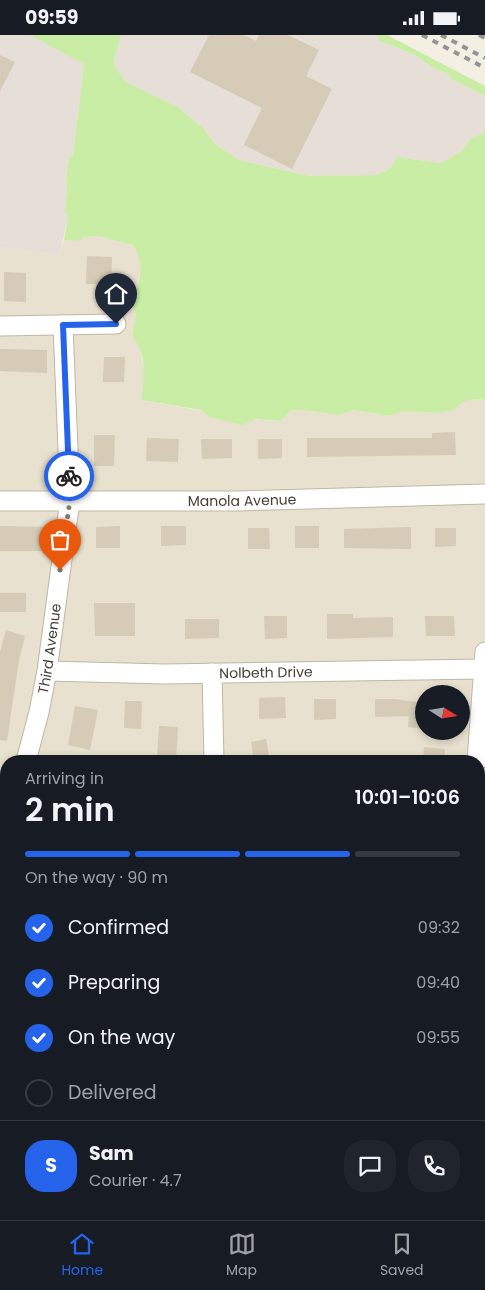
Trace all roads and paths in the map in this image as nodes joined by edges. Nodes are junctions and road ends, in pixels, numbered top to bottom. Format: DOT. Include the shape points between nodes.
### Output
graph roads {
  1 [pos="116,324"];
  2 [pos="63,325"];
  3 [pos="0,327"];
  4 [pos="485,495"];
  5 [pos="70,500"];
  6 [pos="0,501"];
  7 [pos="484,660"];
  8 [pos="47,671"];
  9 [pos="212,673"];
  10 [pos="28,755"];
  11 [pos="214,755"];
  12 [pos="476,755"];
  1 -- 2 [label="street"];
  2 -- 3 [label="street"];
  2 -- 5 [label="street, Third Avenue"];
  4 -- 5 [label="street, Manola Avenue" via="239,501"];
  5 -- 6 [label="street, Manola Avenue"];
  5 -- 8 [label="street, Third Avenue"];
  7 -- 9 [label="street, Nolbeth Drive"];
  7 -- 12 [label="street"];
  8 -- 9 [label="street, Nolbeth Drive"];
  8 -- 10 [label="street, Third Avenue"];
  9 -- 11 [label="street"];
}
